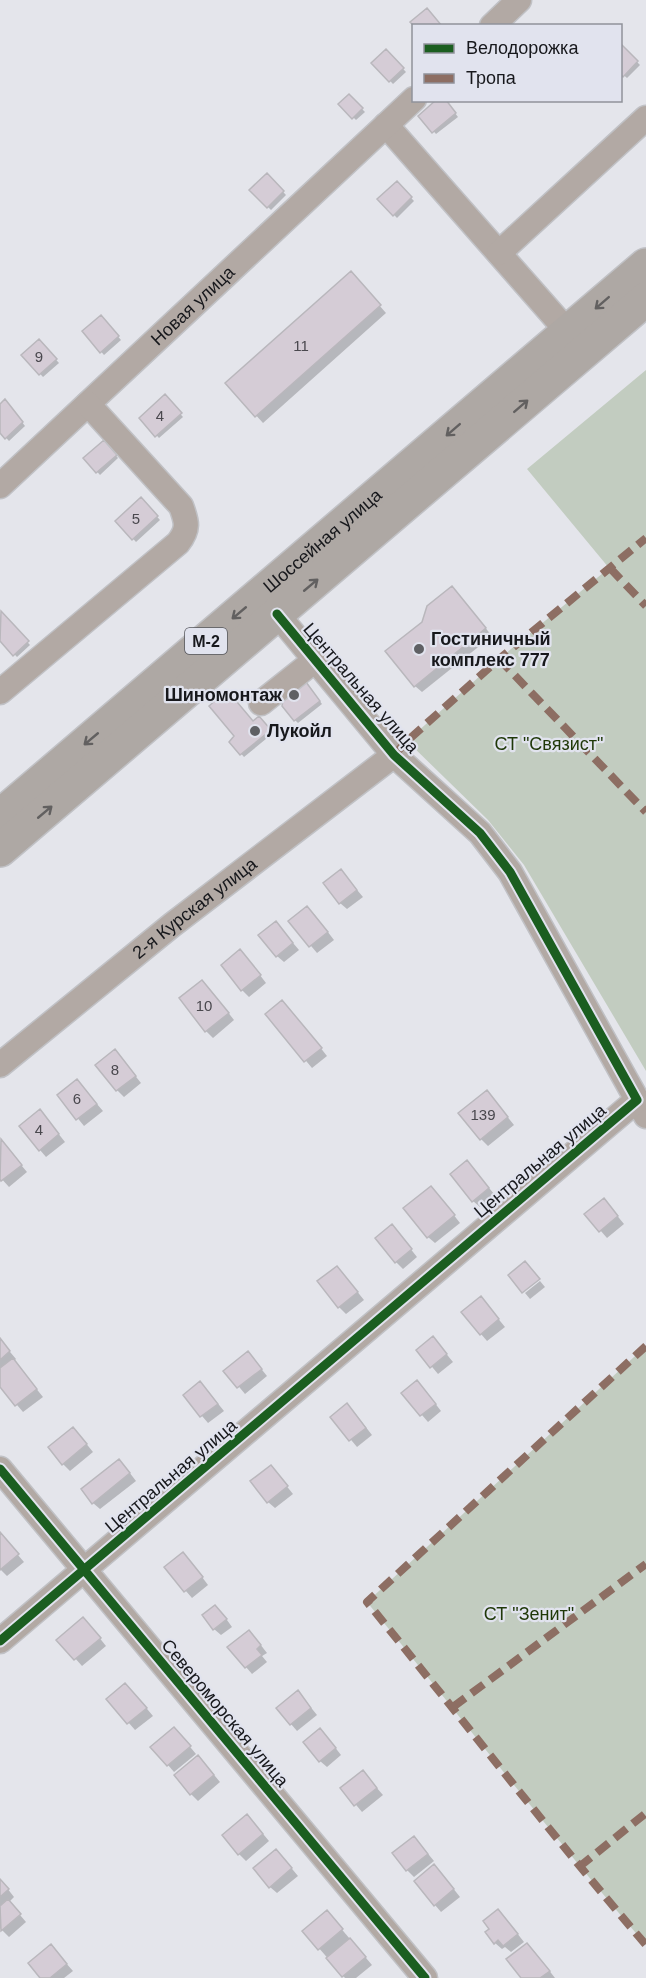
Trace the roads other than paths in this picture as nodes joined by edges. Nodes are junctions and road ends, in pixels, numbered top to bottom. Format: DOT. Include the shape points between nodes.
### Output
graph roads {
  1 [pos="519,0"];
  2 [pos="494,24"];
  3 [pos="412,101"];
  4 [pos="646,118"];
  5 [pos="386,125"];
  6 [pos="499,253"];
  7 [pos="646,266"];
  8 [pos="646,299"];
  9 [pos="568,332"];
  10 [pos="88,404"];
  11 [pos="0,486"];
  12 [pos="277,614"];
  13 [pos="315,660"];
  14 [pos="0,692"];
  15 [pos="261,703"];
  16 [pos="394,755"];
  17 [pos="0,816"];
  18 [pos="0,850"];
  19 [pos="0,1065"];
  20 [pos="642,1108"];
  21 [pos="0,1470"];
  22 [pos="84,1572"];
  23 [pos="0,1641"];
  24 [pos="425,1978"];
  1 -- 2 [label="street"];
  3 -- 5 [label="street, Новая улица"];
  4 -- 6 [label="street"];
  5 -- 6 [label="street"];
  5 -- 10 [label="street, Новая улица"];
  6 -- 9 [label="street"];
  7 -- 9 [label="highway, Шоссейная улица / М-2, one-way"];
  12 -- 8 [label="highway, Шоссейная улица / М-2, one-way"];
  9 -- 17 [label="highway, Шоссейная улица / М-2, one-way"];
  10 -- 11 [label="street, Новая улица"];
  10 -- 14 [label="street" via="181,506 186,533"];
  12 -- 13 [label="street, Центральная улица"];
  18 -- 12 [label="highway, Шоссейная улица / М-2, one-way"];
  13 -- 15 [label="street"];
  13 -- 16 [label="street, Центральная улица"];
  16 -- 19 [label="street, 2-я Курская улица" via="172,925"];
  16 -- 20 [label="street, Центральная улица" via="480,833 510,872"];
  20 -- 22 [label="street, Центральная улица"];
  21 -- 22 [label="street, Североморская улица"];
  22 -- 23 [label="street, Центральная улица"];
  22 -- 24 [label="street, Североморская улица"];
}
